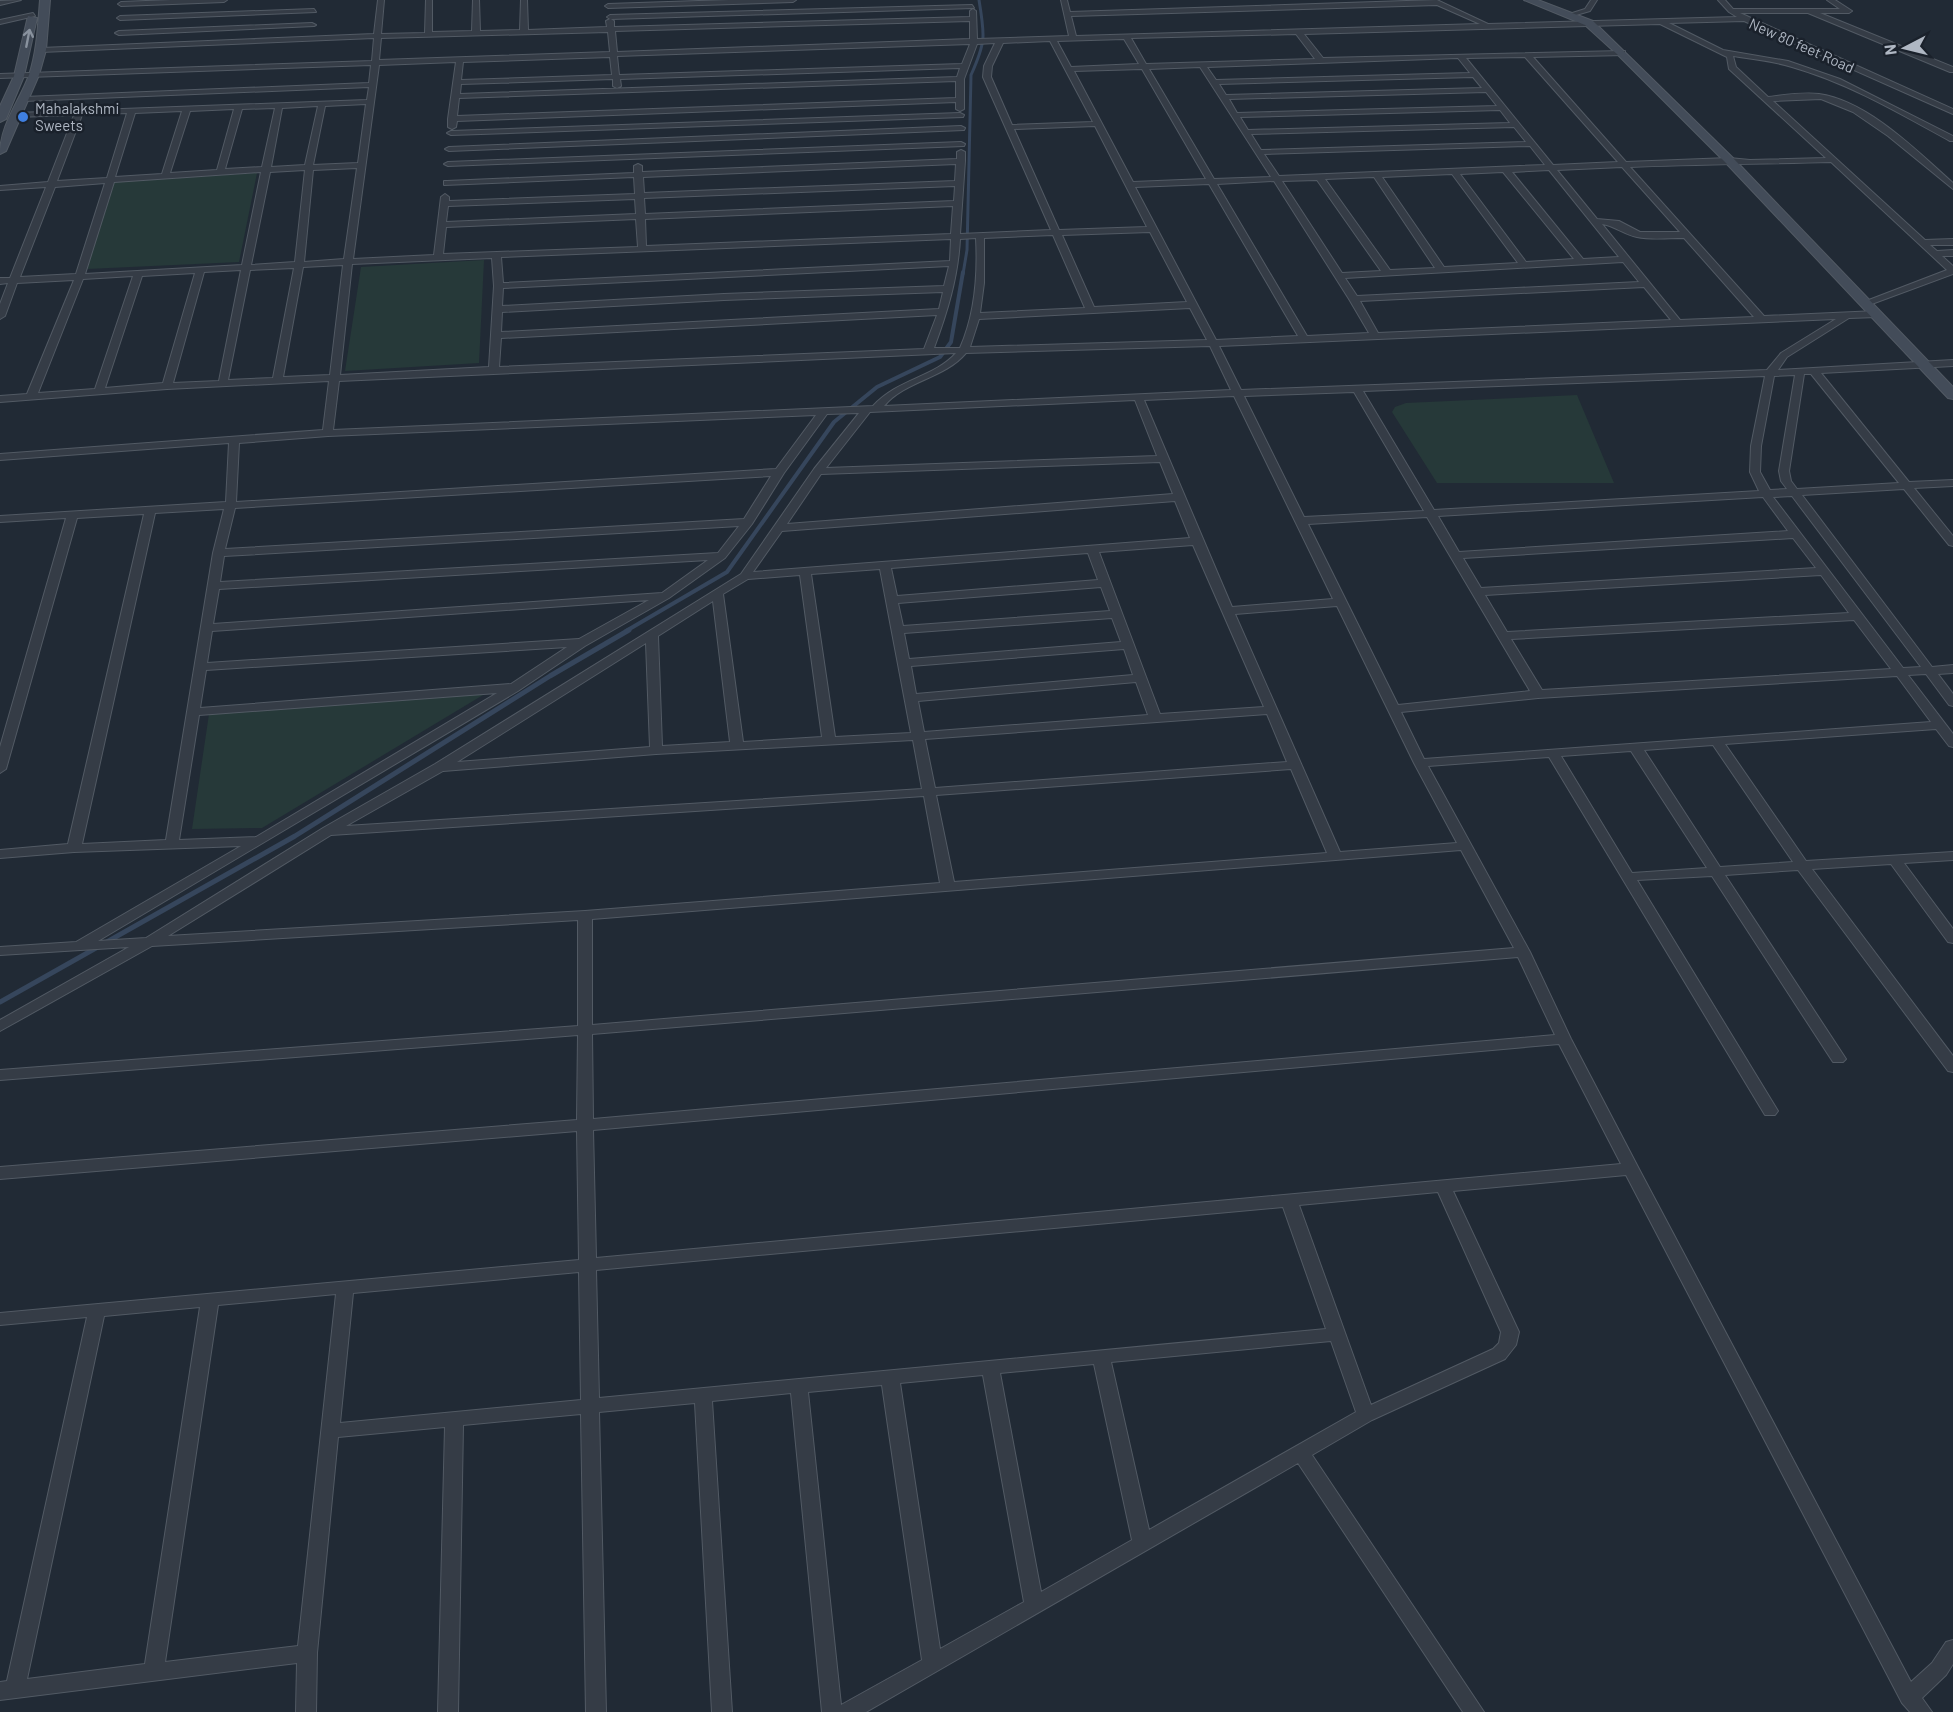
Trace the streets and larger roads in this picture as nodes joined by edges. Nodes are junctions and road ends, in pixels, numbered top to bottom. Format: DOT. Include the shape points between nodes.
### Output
graph roads {
  1 [pos="18,0"];
  2 [pos="35,0"];
  3 [pos="45,0"];
  4 [pos="224,0"];
  5 [pos="316,0"];
  6 [pos="381,0"];
  7 [pos="429,0"];
  8 [pos="476,0"];
  9 [pos="524,0"];
  10 [pos="763,0"];
  11 [pos="793,0"];
  12 [pos="1064,0"];
  13 [pos="1075,0"];
  14 [pos="1431,0"];
  15 [pos="1529,0"];
  16 [pos="1594,0"];
  17 [pos="1721,0"];
  18 [pos="1830,0"];
  19 [pos="121,2"];
  20 [pos="0,3"];
  21 [pos="608,3"];
  22 [pos="971,3"];
  23 [pos="1439,3"];
  24 [pos="315,11"];
  25 [pos="1811,12"];
  26 [pos="765,13"];
  27 [pos="1066,14"];
  28 [pos="33,15"];
  29 [pos="1569,15"];
  30 [pos="1745,15"];
  31 [pos="610,17"];
  32 [pos="120,18"];
  33 [pos="974,19"];
  34 [pos="1659,21"];
  35 [pos="0,22"];
  36 [pos="1588,23"];
  37 [pos="312,25"];
  38 [pos="767,25"];
  39 [pos="1490,26"];
  40 [pos="610,31"];
  41 [pos="1298,31"];
  42 [pos="119,33"];
  43 [pos="476,33"];
  44 [pos="524,33"];
  45 [pos="428,35"];
  46 [pos="1126,36"];
  47 [pos="378,37"];
  48 [pos="1073,38"];
  49 [pos="311,39"];
  50 [pos="1053,39"];
  51 [pos="1000,41"];
  52 [pos="974,42"];
  53 [pos="118,47"];
  54 [pos="40,50"];
  55 [pos="1722,51"];
  56 [pos="1622,53"];
  57 [pos="611,54"];
  58 [pos="1527,55"];
  59 [pos="1460,56"];
  60 [pos="460,60"];
  61 [pos="1320,60"];
  62 [pos="375,62"];
  63 [pos="1202,64"];
  64 [pos="963,66"];
  65 [pos="1144,66"];
  66 [pos="1069,69"];
  67 [pos="1953,70"];
  68 [pos="34,75"];
  69 [pos="1476,75"];
  70 [pos="0,76"];
  71 [pos="616,77"];
  72 [pos="18,78"];
  73 [pos="960,79"];
  74 [pos="458,82"];
  75 [pos="1214,82"];
  76 [pos="373,85"];
  77 [pos="0,86"];
  78 [pos="1488,90"];
  79 [pos="617,91"];
  80 [pos="456,96"];
  81 [pos="1224,98"];
  82 [pos="24,99"];
  83 [pos="959,99"];
  84 [pos="1766,99"];
  85 [pos="1944,101"];
  86 [pos="1953,101"];
  87 [pos="371,102"];
  88 [pos="1930,103"];
  89 [pos="322,104"];
  90 [pos="279,105"];
  91 [pos="239,107"];
  92 [pos="1502,108"];
  93 [pos="187,109"];
  94 [pos="132,111"];
  95 [pos="1953,112"];
  96 [pos="79,113"];
  97 [pos="16,115"];
  98 [pos="960,115"];
  99 [pos="1236,115"];
  100 [pos="0,119"];
  101 [pos="452,119"];
  102 [pos="1100,124"];
  103 [pos="1516,125"];
  104 [pos="1010,127"];
  105 [pos="961,128"];
  106 [pos="1246,132"];
  107 [pos="451,133"];
  108 [pos="1953,139"];
  109 [pos="961,144"];
  110 [pos="1532,144"];
  111 [pos="448,149"];
  112 [pos="0,151"];
  113 [pos="1259,152"];
  114 [pos="638,156"];
  115 [pos="1729,160"];
  116 [pos="1833,160"];
  117 [pos="961,161"];
  118 [pos="448,164"];
  119 [pos="1622,164"];
  120 [pos="361,165"];
  121 [pos="309,167"];
  122 [pos="1552,168"];
  123 [pos="266,170"];
  124 [pos="1506,170"];
  125 [pos="1455,171"];
  126 [pos="220,172"];
  127 [pos="639,174"];
  128 [pos="1376,174"];
  129 [pos="165,176"];
  130 [pos="1319,176"];
  131 [pos="1275,177"];
  132 [pos="109,180"];
  133 [pos="1210,180"];
  134 [pos="447,183"];
  135 [pos="959,183"];
  136 [pos="50,184"];
  137 [pos="1129,185"];
  138 [pos="1953,187"];
  139 [pos="0,188"];
  140 [pos="640,195"];
  141 [pos="960,203"];
  142 [pos="445,204"];
  143 [pos="641,215"];
  144 [pos="1595,221"];
  145 [pos="442,225"];
  146 [pos="1151,229"];
  147 [pos="1055,233"];
  148 [pos="980,236"];
  149 [pos="1686,236"];
  150 [pos="957,237"];
  151 [pos="1953,242"];
  152 [pos="1922,243"];
  153 [pos="642,248"];
  154 [pos="1953,253"];
  155 [pos="1935,254"];
  156 [pos="496,255"];
  157 [pos="438,257"];
  158 [pos="1625,259"];
  159 [pos="1580,261"];
  160 [pos="348,262"];
  161 [pos="954,263"];
  162 [pos="299,264"];
  163 [pos="1524,265"];
  164 [pos="248,267"];
  165 [pos="1441,270"];
  166 [pos="1953,271"];
  167 [pos="200,272"];
  168 [pos="1387,273"];
  169 [pos="138,274"];
  170 [pos="1339,276"];
  171 [pos="79,278"];
  172 [pos="15,280"];
  173 [pos="0,281"];
  174 [pos="1645,284"];
  175 [pos="500,286"];
  176 [pos="948,289"];
  177 [pos="1354,299"];
  178 [pos="1866,303"];
  179 [pos="1192,305"];
  180 [pos="498,309"];
  181 [pos="1090,311"];
  182 [pos="943,312"];
  183 [pos="1877,315"];
  184 [pos="0,316"];
  185 [pos="974,316"];
  186 [pos="1848,316"];
  187 [pos="1761,319"];
  188 [pos="1677,322"];
  189 [pos="497,335"];
  190 [pos="1375,336"];
  191 [pos="1304,339"];
  192 [pos="1213,343"];
  193 [pos="961,350"];
  194 [pos="928,351"];
  195 [pos="1953,363"];
  196 [pos="1925,364"];
  197 [pos="494,370"];
  198 [pos="1813,370"];
  199 [pos="1800,371"];
  200 [pos="1770,373"];
  201 [pos="335,377"];
  202 [pos="278,380"];
  203 [pos="223,383"];
  204 [pos="167,386"];
  205 [pos="1357,389"];
  206 [pos="99,392"];
  207 [pos="1237,393"];
  208 [pos="1953,395"];
  209 [pos="31,397"];
  210 [pos="0,399"];
  211 [pos="1138,399"];
  212 [pos="871,410"];
  213 [pos="824,411"];
  214 [pos="328,433"];
  215 [pos="234,439"];
  216 [pos="0,457"];
  217 [pos="1164,459"];
  218 [pos="818,471"];
  219 [pos="779,472"];
  220 [pos="1953,483"];
  221 [pos="1906,485"];
  222 [pos="1793,492"];
  223 [pos="1766,494"];
  224 [pos="1179,497"];
  225 [pos="231,504"];
  226 [pos="150,509"];
  227 [pos="1432,513"];
  228 [pos="72,515"];
  229 [pos="0,519"];
  230 [pos="1299,521"];
  231 [pos="748,522"];
  232 [pos="778,528"];
  233 [pos="1797,534"];
  234 [pos="1197,541"];
  235 [pos="1953,543"];
  236 [pos="1092,549"];
  237 [pos="219,553"];
  238 [pos="1457,555"];
  239 [pos="721,556"];
  240 [pos="885,566"];
  241 [pos="806,571"];
  242 [pos="1824,571"];
  243 [pos="745,576"];
  244 [pos="1105,583"];
  245 [pos="214,585"];
  246 [pos="1479,592"];
  247 [pos="718,595"];
  248 [pos="665,596"];
  249 [pos="892,600"];
  250 [pos="1339,602"];
  251 [pos="1228,611"];
  252 [pos="1117,614"];
  253 [pos="1856,616"];
  254 [pos="209,627"];
  255 [pos="898,630"];
  256 [pos="652,634"];
  257 [pos="1504,636"];
  258 [pos="581,643"];
  259 [pos="1128,645"];
  260 [pos="904,663"];
  261 [pos="201,667"];
  262 [pos="1953,669"];
  263 [pos="1929,671"];
  264 [pos="1900,672"];
  265 [pos="1141,678"];
  266 [pos="514,688"];
  267 [pos="1538,694"];
  268 [pos="911,698"];
  269 [pos="1953,702"];
  270 [pos="1395,709"];
  271 [pos="1272,710"];
  272 [pos="195,711"];
  273 [pos="1156,719"];
  274 [pos="1939,725"];
  275 [pos="919,736"];
  276 [pos="829,741"];
  277 [pos="1717,742"];
  278 [pos="1953,743"];
  279 [pos="737,747"];
  280 [pos="1635,747"];
  281 [pos="656,750"];
  282 [pos="1553,754"];
  283 [pos="1420,763"];
  284 [pos="1296,765"];
  285 [pos="440,767"];
  286 [pos="0,770"];
  287 [pos="928,792"];
  288 [pos="328,831"];
  289 [pos="259,841"];
  290 [pos="172,844"];
  291 [pos="1464,846"];
  292 [pos="74,848"];
  293 [pos="0,854"];
  294 [pos="1335,856"];
  295 [pos="1953,856"];
  296 [pos="1894,859"];
  297 [pos="1803,867"];
  298 [pos="1716,871"];
  299 [pos="1627,878"];
  300 [pos="948,888"];
  301 [pos="585,915"];
  302 [pos="1953,939"];
  303 [pos="149,942"];
  304 [pos="78,946"];
  305 [pos="0,951"];
  306 [pos="1523,952"];
  307 [pos="0,1026"];
  308 [pos="585,1030"];
  309 [pos="1564,1039"];
  310 [pos="1838,1059"];
  311 [pos="1953,1066"];
  312 [pos="1953,1074"];
  313 [pos="0,1075"];
  314 [pos="1770,1111"];
  315 [pos="585,1125"];
  316 [pos="1631,1169"];
  317 [pos="0,1173"];
  318 [pos="1443,1186"];
  319 [pos="1289,1200"];
  320 [pos="588,1265"];
  321 [pos="345,1287"];
  322 [pos="210,1300"];
  323 [pos="97,1310"];
  324 [pos="0,1319"];
  325 [pos="1337,1334"];
  326 [pos="1101,1357"];
  327 [pos="990,1367"];
  328 [pos="891,1377"];
  329 [pos="799,1386"];
  330 [pos="703,1395"];
  331 [pos="591,1406"];
  332 [pos="1366,1415"];
  333 [pos="454,1419"];
  334 [pos="331,1431"];
  335 [pos="1300,1452"];
  336 [pos="1142,1543"];
  337 [pos="1034,1605"];
  338 [pos="1953,1648"];
  339 [pos="307,1653"];
  340 [pos="932,1664"];
  341 [pos="154,1672"];
  342 [pos="7,1690"];
  343 [pos="1916,1705"];
  344 [pos="306,1712"];
  345 [pos="448,1712"];
  346 [pos="596,1712"];
  347 [pos="722,1712"];
  348 [pos="832,1712"];
  349 [pos="848,1712"];
  350 [pos="1474,1712"];
  1 -- 20 [label="street"];
  2 -- 28 [label="street"];
  3 -- 54 [label="street"];
  4 -- 19 [label="street"];
  5 -- 24 [label="street"];
  6 -- 47 [label="street"];
  7 -- 45 [label="street"];
  8 -- 43 [label="street"];
  9 -- 44 [label="street"];
  10 -- 11 [label="street"];
  10 -- 21 [label="street"];
  10 -- 26 [label="street"];
  12 -- 13 [label="street"];
  12 -- 27 [label="street"];
  14 -- 23 [label="street"];
  15 -- 29 [label="street"];
  16 -- 29 [label="street" via="1588,10"];
  17 -- 30 [label="street, New 80 feet Road" via="1731,11"];
  18 -- 25 [label="street" via="1849,11"];
  19 -- 32 [label="street"];
  21 -- 31 [label="street"];
  22 -- 26 [label="street"];
  22 -- 33 [label="street"];
  23 -- 27 [label="street"];
  23 -- 39 [label="street"];
  24 -- 32 [label="street"];
  24 -- 37 [label="street"];
  25 -- 30 [label="street"];
  25 -- 67 [label="street"];
  26 -- 31 [label="street"];
  26 -- 38 [label="street"];
  27 -- 48 [label="street"];
  28 -- 35 [label="street"];
  72 -- 28 [label="street, one-way"];
  29 -- 36 [label="street"];
  30 -- 34 [label="street"];
  30 -- 85 [label="street"];
  30 -- 88 [label="street, New 80 feet Road"];
  31 -- 40 [label="street"];
  32 -- 42 [label="street"];
  33 -- 38 [label="street"];
  33 -- 52 [label="street"];
  34 -- 36 [label="street"];
  34 -- 55 [label="street"];
  36 -- 39 [label="street"];
  36 -- 56 [label="street"];
  37 -- 42 [label="street"];
  37 -- 49 [label="street"];
  38 -- 40 [label="street"];
  39 -- 41 [label="street"];
  40 -- 44 [label="street"];
  40 -- 57 [label="street"];
  41 -- 46 [label="street"];
  41 -- 61 [label="street"];
  42 -- 53 [label="street"];
  43 -- 44 [label="street"];
  43 -- 45 [label="street"];
  45 -- 47 [label="street"];
  46 -- 48 [label="street"];
  46 -- 65 [label="street"];
  47 -- 49 [label="street"];
  47 -- 62 [label="street"];
  48 -- 50 [label="street"];
  49 -- 53 [label="street"];
  50 -- 51 [label="street"];
  50 -- 66 [label="street"];
  51 -- 52 [label="street"];
  51 -- 104 [label="street" via="987,77"];
  52 -- 57 [label="street"];
  52 -- 64 [label="street"];
  53 -- 54 [label="street"];
  54 -- 68 [label="street"];
  55 -- 84 [label="street" via="1732,59 1732,67"];
  55 -- 108 [label="street" via="1815,72"];
  56 -- 58 [label="street"];
  56 -- 115 [label="street"];
  57 -- 60 [label="street"];
  57 -- 71 [label="street"];
  58 -- 59 [label="street"];
  58 -- 119 [label="street"];
  59 -- 61 [label="street"];
  59 -- 69 [label="street"];
  60 -- 62 [label="street"];
  60 -- 74 [label="street"];
  61 -- 63 [label="street"];
  62 -- 68 [label="street"];
  62 -- 76 [label="street"];
  63 -- 65 [label="street"];
  63 -- 75 [label="street"];
  64 -- 71 [label="street"];
  64 -- 73 [label="street"];
  65 -- 66 [label="street"];
  65 -- 133 [label="street"];
  66 -- 102 [label="street"];
  68 -- 72 [label="street"];
  68 -- 82 [label="street"];
  69 -- 75 [label="street"];
  69 -- 78 [label="street"];
  70 -- 72 [label="street"];
  71 -- 74 [label="street"];
  71 -- 79 [label="street"];
  72 -- 77 [label="street"];
  72 -- 100 [label="street"];
  73 -- 79 [label="street"];
  73 -- 83 [label="street"];
  74 -- 80 [label="street"];
  75 -- 81 [label="street"];
  76 -- 82 [label="street"];
  76 -- 87 [label="street"];
  78 -- 81 [label="street"];
  78 -- 92 [label="street"];
  79 -- 80 [label="street"];
  80 -- 101 [label="street"];
  81 -- 99 [label="street"];
  82 -- 97 [label="street"];
  83 -- 98 [label="street"];
  83 -- 101 [label="street"];
  84 -- 116 [label="street"];
  84 -- 138 [label="street" via="1820,97 1840,103 1889,134"];
  85 -- 86 [label="street"];
  85 -- 88 [label="street"];
  87 -- 89 [label="street"];
  87 -- 120 [label="street"];
  88 -- 95 [label="street, New 80 feet Road"];
  89 -- 90 [label="street"];
  89 -- 121 [label="street"];
  90 -- 91 [label="street"];
  90 -- 123 [label="street"];
  91 -- 93 [label="street"];
  91 -- 126 [label="street"];
  92 -- 99 [label="street"];
  92 -- 103 [label="street"];
  93 -- 94 [label="street"];
  93 -- 129 [label="street"];
  94 -- 96 [label="street"];
  94 -- 132 [label="street"];
  96 -- 97 [label="street"];
  96 -- 136 [label="street"];
  97 -- 112 [label="street"];
  98 -- 105 [label="street"];
  98 -- 107 [label="street"];
  99 -- 106 [label="street"];
  101 -- 107 [label="street"];
  102 -- 104 [label="street"];
  102 -- 137 [label="street"];
  103 -- 106 [label="street"];
  103 -- 110 [label="street"];
  104 -- 147 [label="street"];
  105 -- 109 [label="street"];
  105 -- 111 [label="street"];
  106 -- 113 [label="street"];
  107 -- 111 [label="street"];
  109 -- 114 [label="street"];
  109 -- 117 [label="street"];
  110 -- 113 [label="street"];
  110 -- 122 [label="street"];
  111 -- 118 [label="street"];
  113 -- 131 [label="street"];
  114 -- 118 [label="street"];
  114 -- 127 [label="street"];
  115 -- 116 [label="street"];
  115 -- 119 [label="street"];
  115 -- 178 [label="street"];
  116 -- 152 [label="street"];
  117 -- 127 [label="street"];
  117 -- 135 [label="street"];
  118 -- 134 [label="street"];
  119 -- 122 [label="street"];
  119 -- 149 [label="street"];
  120 -- 121 [label="street"];
  120 -- 160 [label="street"];
  121 -- 123 [label="street"];
  121 -- 162 [label="street"];
  122 -- 124 [label="street"];
  122 -- 144 [label="street"];
  123 -- 126 [label="street"];
  123 -- 164 [label="street"];
  124 -- 125 [label="street"];
  124 -- 159 [label="street"];
  125 -- 128 [label="street"];
  125 -- 163 [label="street"];
  126 -- 129 [label="street"];
  127 -- 134 [label="street"];
  127 -- 140 [label="street"];
  128 -- 130 [label="street"];
  128 -- 165 [label="street"];
  129 -- 132 [label="street"];
  130 -- 131 [label="street"];
  130 -- 168 [label="street"];
  131 -- 133 [label="street"];
  131 -- 170 [label="street"];
  132 -- 136 [label="street"];
  132 -- 171 [label="street"];
  133 -- 137 [label="street"];
  133 -- 191 [label="street"];
  134 -- 142 [label="street"];
  135 -- 140 [label="street"];
  135 -- 141 [label="street"];
  136 -- 139 [label="street"];
  136 -- 172 [label="street"];
  137 -- 146 [label="street"];
  140 -- 142 [label="street"];
  140 -- 143 [label="street"];
  141 -- 143 [label="street"];
  141 -- 150 [label="street"];
  142 -- 145 [label="street"];
  143 -- 145 [label="street"];
  143 -- 153 [label="street"];
  144 -- 149 [label="street" via="1616,223 1639,235"];
  144 -- 158 [label="street"];
  145 -- 157 [label="street"];
  146 -- 147 [label="street"];
  146 -- 179 [label="street"];
  147 -- 148 [label="street"];
  147 -- 181 [label="street"];
  148 -- 150 [label="street"];
  148 -- 185 [label="street" via="982,258"];
  149 -- 187 [label="street"];
  150 -- 153 [label="street"];
  150 -- 161 [label="street"];
  151 -- 152 [label="street"];
  152 -- 155 [label="street"];
  153 -- 156 [label="street"];
  154 -- 155 [label="street"];
  155 -- 166 [label="street"];
  156 -- 157 [label="street"];
  156 -- 175 [label="street"];
  157 -- 160 [label="street"];
  158 -- 159 [label="street"];
  158 -- 174 [label="street"];
  159 -- 163 [label="street"];
  160 -- 162 [label="street"];
  160 -- 201 [label="street"];
  161 -- 175 [label="street"];
  161 -- 176 [label="street"];
  162 -- 164 [label="street"];
  162 -- 202 [label="street"];
  163 -- 165 [label="street"];
  164 -- 167 [label="street"];
  164 -- 203 [label="street"];
  165 -- 168 [label="street"];
  166 -- 178 [label="street"];
  167 -- 169 [label="street"];
  167 -- 204 [label="street"];
  168 -- 170 [label="street"];
  169 -- 171 [label="street"];
  169 -- 206 [label="street"];
  170 -- 177 [label="street"];
  171 -- 172 [label="street"];
  171 -- 209 [label="street"];
  172 -- 173 [label="street"];
  172 -- 184 [label="street"];
  174 -- 177 [label="street"];
  174 -- 188 [label="street"];
  175 -- 180 [label="street"];
  176 -- 180 [label="street"];
  176 -- 182 [label="street"];
  177 -- 190 [label="street"];
  178 -- 183 [label="street"];
  179 -- 181 [label="street"];
  179 -- 192 [label="street"];
  180 -- 189 [label="street"];
  181 -- 185 [label="street"];
  182 -- 189 [label="street"];
  182 -- 194 [label="street"];
  183 -- 186 [label="street"];
  183 -- 196 [label="street"];
  185 -- 193 [label="street"];
  186 -- 187 [label="street"];
  186 -- 200 [label="street" via="1784,355"];
  187 -- 188 [label="street"];
  188 -- 190 [label="street"];
  189 -- 197 [label="street"];
  190 -- 191 [label="street"];
  191 -- 192 [label="street"];
  192 -- 193 [label="street"];
  192 -- 207 [label="street"];
  193 -- 194 [label="street"];
  193 -- 212 [label="street" via="946,365 890,393"];
  194 -- 197 [label="street"];
  195 -- 196 [label="street"];
  196 -- 198 [label="street"];
  196 -- 208 [label="street"];
  197 -- 201 [label="street"];
  198 -- 199 [label="street"];
  198 -- 221 [label="street"];
  199 -- 200 [label="street"];
  199 -- 222 [label="street" via="1784,471"];
  200 -- 205 [label="street"];
  200 -- 223 [label="street" via="1755,472"];
  201 -- 202 [label="street"];
  201 -- 214 [label="street"];
  202 -- 203 [label="street"];
  203 -- 204 [label="street"];
  204 -- 206 [label="street"];
  205 -- 207 [label="street"];
  205 -- 227 [label="street"];
  206 -- 209 [label="street"];
  207 -- 211 [label="street"];
  207 -- 230 [label="street"];
  209 -- 210 [label="street"];
  211 -- 212 [label="street"];
  211 -- 217 [label="street"];
  212 -- 213 [label="street"];
  212 -- 218 [label="street"];
  213 -- 214 [label="street"];
  213 -- 219 [label="street"];
  214 -- 215 [label="street"];
  215 -- 216 [label="street"];
  215 -- 225 [label="street"];
  217 -- 218 [label="street"];
  217 -- 224 [label="street"];
  218 -- 232 [label="street"];
  219 -- 225 [label="street"];
  219 -- 231 [label="street"];
  220 -- 221 [label="street"];
  221 -- 222 [label="street"];
  221 -- 235 [label="street"];
  222 -- 223 [label="street"];
  222 -- 263 [label="street"];
  223 -- 227 [label="street"];
  223 -- 233 [label="street"];
  224 -- 232 [label="street"];
  224 -- 234 [label="street"];
  225 -- 226 [label="street"];
  225 -- 237 [label="street"];
  226 -- 228 [label="street"];
  226 -- 292 [label="street"];
  227 -- 230 [label="street"];
  227 -- 238 [label="street"];
  228 -- 229 [label="street"];
  228 -- 286 [label="street"];
  230 -- 250 [label="street"];
  231 -- 237 [label="street"];
  231 -- 239 [label="street"];
  232 -- 243 [label="street"];
  233 -- 238 [label="street"];
  233 -- 242 [label="street"];
  234 -- 236 [label="street"];
  234 -- 251 [label="street"];
  236 -- 240 [label="street"];
  236 -- 244 [label="street"];
  237 -- 245 [label="street"];
  238 -- 246 [label="street"];
  239 -- 245 [label="street"];
  239 -- 248 [label="street"];
  240 -- 241 [label="street"];
  240 -- 249 [label="street"];
  241 -- 243 [label="street"];
  241 -- 276 [label="street"];
  242 -- 246 [label="street"];
  242 -- 253 [label="street"];
  243 -- 247 [label="street"];
  244 -- 249 [label="street"];
  244 -- 252 [label="street"];
  245 -- 254 [label="street"];
  246 -- 257 [label="street"];
  247 -- 256 [label="street"];
  247 -- 279 [label="street"];
  248 -- 254 [label="street"];
  248 -- 258 [label="street"];
  249 -- 255 [label="street"];
  250 -- 251 [label="street"];
  250 -- 270 [label="street"];
  251 -- 271 [label="street"];
  252 -- 255 [label="street"];
  252 -- 259 [label="street"];
  253 -- 257 [label="street"];
  253 -- 264 [label="street"];
  254 -- 261 [label="street"];
  255 -- 260 [label="street"];
  256 -- 281 [label="street"];
  256 -- 285 [label="street"];
  257 -- 267 [label="street"];
  258 -- 261 [label="street"];
  258 -- 266 [label="street"];
  259 -- 260 [label="street"];
  259 -- 265 [label="street"];
  260 -- 268 [label="street"];
  261 -- 272 [label="street"];
  262 -- 263 [label="street"];
  263 -- 264 [label="street"];
  263 -- 269 [label="street"];
  264 -- 267 [label="street"];
  264 -- 274 [label="street"];
  265 -- 268 [label="street"];
  265 -- 273 [label="street"];
  266 -- 272 [label="street"];
  266 -- 289 [label="street"];
  267 -- 270 [label="street"];
  268 -- 275 [label="street"];
  270 -- 283 [label="street"];
  271 -- 273 [label="street"];
  271 -- 284 [label="street"];
  272 -- 290 [label="street"];
  273 -- 275 [label="street"];
  274 -- 277 [label="street"];
  274 -- 278 [label="street"];
  275 -- 276 [label="street"];
  275 -- 287 [label="street"];
  276 -- 279 [label="street"];
  277 -- 280 [label="street"];
  277 -- 297 [label="street"];
  279 -- 281 [label="street"];
  280 -- 282 [label="street"];
  280 -- 298 [label="street"];
  281 -- 285 [label="street"];
  282 -- 283 [label="street"];
  282 -- 299 [label="street"];
  283 -- 291 [label="street"];
  284 -- 287 [label="street"];
  284 -- 294 [label="street"];
  285 -- 288 [label="street"];
  287 -- 288 [label="street"];
  287 -- 300 [label="street"];
  288 -- 303 [label="street"];
  289 -- 290 [label="street"];
  289 -- 304 [label="street"];
  290 -- 292 [label="street"];
  291 -- 294 [label="street"];
  291 -- 306 [label="street"];
  292 -- 293 [label="street"];
  294 -- 300 [label="street"];
  295 -- 296 [label="street"];
  296 -- 297 [label="street"];
  296 -- 302 [label="street"];
  297 -- 298 [label="street"];
  297 -- 311 [label="street"];
  298 -- 299 [label="street"];
  298 -- 310 [label="street"];
  299 -- 314 [label="street"];
  300 -- 301 [label="street"];
  301 -- 303 [label="street"];
  301 -- 308 [label="street"];
  303 -- 304 [label="street"];
  303 -- 307 [label="street"];
  304 -- 305 [label="street"];
  306 -- 308 [label="street"];
  306 -- 309 [label="street"];
  308 -- 313 [label="street"];
  308 -- 315 [label="street"];
  309 -- 315 [label="street"];
  309 -- 316 [label="street"];
  311 -- 312 [label="street"];
  315 -- 317 [label="street"];
  315 -- 320 [label="street"];
  316 -- 318 [label="street"];
  316 -- 343 [label="street"];
  318 -- 319 [label="street"];
  318 -- 332 [label="street" via="1510,1332 1507,1345 1499,1354"];
  319 -- 320 [label="street"];
  319 -- 325 [label="street"];
  320 -- 321 [label="street"];
  320 -- 331 [label="street"];
  321 -- 322 [label="street"];
  321 -- 334 [label="street"];
  322 -- 323 [label="street"];
  322 -- 341 [label="street"];
  323 -- 324 [label="street"];
  323 -- 342 [label="street"];
  325 -- 326 [label="street"];
  325 -- 332 [label="street"];
  326 -- 327 [label="street"];
  326 -- 336 [label="street"];
  327 -- 328 [label="street"];
  327 -- 337 [label="street"];
  328 -- 329 [label="street"];
  328 -- 340 [label="street"];
  329 -- 330 [label="street"];
  329 -- 348 [label="street"];
  330 -- 331 [label="street"];
  330 -- 347 [label="street"];
  331 -- 333 [label="street"];
  331 -- 346 [label="street"];
  332 -- 335 [label="street"];
  333 -- 334 [label="street"];
  333 -- 345 [label="street"];
  334 -- 339 [label="street"];
  335 -- 336 [label="street"];
  335 -- 350 [label="street"];
  336 -- 337 [label="street"];
  337 -- 340 [label="street"];
  338 -- 343 [label="street"];
  339 -- 341 [label="street"];
  339 -- 344 [label="street"];
  340 -- 349 [label="street"];
  341 -- 342 [label="street"];
}
